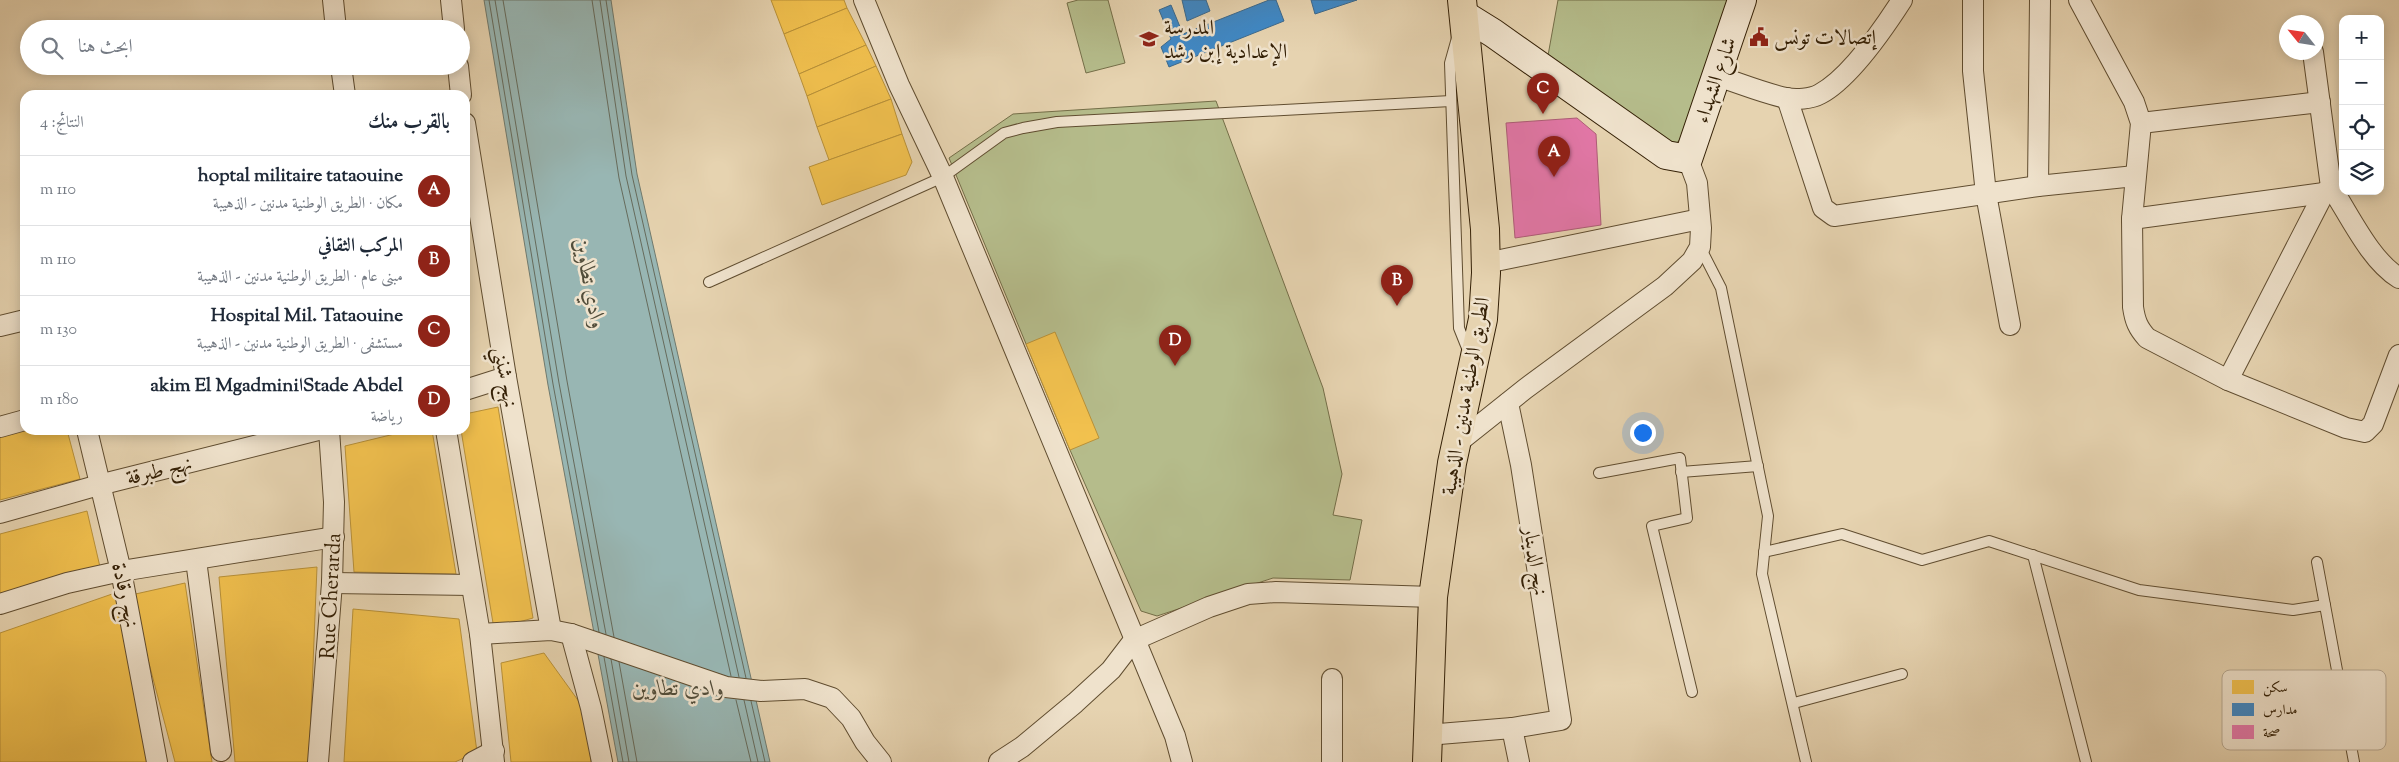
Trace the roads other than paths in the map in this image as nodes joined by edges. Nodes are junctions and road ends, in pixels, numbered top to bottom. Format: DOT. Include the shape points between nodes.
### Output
graph roads {
  1 [pos="333,0"];
  2 [pos="451,0"];
  3 [pos="864,0"];
  4 [pos="1742,0"];
  5 [pos="1902,0"];
  6 [pos="1973,0"];
  7 [pos="2040,0"];
  8 [pos="2079,0"];
  9 [pos="1463,8"];
  10 [pos="335,20"];
  11 [pos="453,20"];
  12 [pos="2314,60"];
  13 [pos="342,75"];
  14 [pos="459,75"];
  15 [pos="1717,76"];
  16 [pos="344,90"];
  17 [pos="460,90"];
  18 [pos="1787,98"];
  19 [pos="1451,101"];
  20 [pos="2320,102"];
  21 [pos="2141,123"];
  22 [pos="470,154"];
  23 [pos="1688,160"];
  24 [pos="2135,176"];
  25 [pos="943,177"];
  26 [pos="2038,186"];
  27 [pos="2328,190"];
  28 [pos="1986,194"];
  29 [pos="1700,219"];
  30 [pos="2132,219"];
  31 [pos="1700,247"];
  32 [pos="1486,263"];
  33 [pos="2399,278"];
  34 [pos="709,282"];
  35 [pos="20,321"];
  36 [pos="2010,325"];
  37 [pos="0,326"];
  38 [pos="2399,355"];
  39 [pos="1474,365"];
  40 [pos="506,377"];
  41 [pos="2228,380"];
  42 [pos="470,388"];
  43 [pos="1508,403"];
  44 [pos="20,421"];
  45 [pos="0,427"];
  46 [pos="88,435"];
  47 [pos="299,435"];
  48 [pos="320,435"];
  49 [pos="447,435"];
  50 [pos="1456,444"];
  51 [pos="1758,466"];
  52 [pos="1681,472"];
  53 [pos="1600,473"];
  54 [pos="99,485"];
  55 [pos="0,513"];
  56 [pos="334,537"];
  57 [pos="1764,552"];
  58 [pos="2033,555"];
  59 [pos="196,560"];
  60 [pos="2317,562"];
  61 [pos="121,571"];
  62 [pos="332,583"];
  63 [pos="470,585"];
  64 [pos="1433,597"];
  65 [pos="0,604"];
  66 [pos="2325,605"];
  67 [pos="551,630"];
  68 [pos="480,634"];
  69 [pos="571,634"];
  70 [pos="1134,640"];
  71 [pos="2337,670"];
  72 [pos="1902,674"];
  73 [pos="1332,679"];
  74 [pos="1692,692"];
  75 [pos="1794,703"];
  76 [pos="1512,728"];
  77 [pos="1428,735"];
  78 [pos="221,751"];
  79 [pos="494,756"];
  80 [pos="157,762"];
  81 [pos="318,762"];
  82 [pos="473,762"];
  83 [pos="602,762"];
  84 [pos="881,762"];
  85 [pos="998,762"];
  86 [pos="1182,762"];
  87 [pos="1332,762"];
  88 [pos="1426,762"];
  89 [pos="1520,762"];
  90 [pos="1806,762"];
  91 [pos="2086,762"];
  1 -- 10 [label="street"];
  2 -- 11 [label="street"];
  3 -- 25 [label="street" via="899,85"];
  4 -- 15 [label="main road, شارع الشهداء"];
  5 -- 18 [label="street" via="1881,32 1831,86 1818,95"];
  6 -- 28 [label="street" via="1973,72"];
  7 -- 26 [label="street"];
  8 -- 21 [label="street" via="2134,102"];
  9 -- 19 [label="lane" via="1450,63"];
  9 -- 23 [label="main road" via="1493,33 1666,155"];
  9 -- 32 [label="main road, الطريق الوطنية مدنين - الذهيبة"];
  12 -- 20 [label="street"];
  13 -- 16 [label="street"];
  14 -- 17 [label="street"];
  15 -- 18 [label="street"];
  15 -- 23 [label="main road, شارع الشهداء"];
  18 -- 28 [label="street" via="1818,194 1828,213 1842,216"];
  19 -- 25 [label="lane" via="1057,122 1004,133"];
  19 -- 39 [label="lane" via="1459,328"];
  20 -- 21 [label="street"];
  20 -- 27 [label="street"];
  21 -- 24 [label="street"];
  22 -- 40 [label="street, نهج شنني"];
  23 -- 29 [label="street" via="1697,183"];
  24 -- 26 [label="street"];
  24 -- 30 [label="street"];
  25 -- 34 [label="lane"];
  25 -- 70 [label="street"];
  26 -- 28 [label="street"];
  27 -- 30 [label="street"];
  27 -- 33 [label="street" via="2378,259"];
  27 -- 41 [label="street"];
  28 -- 36 [label="street"];
  29 -- 31 [label="street"];
  29 -- 32 [label="street"];
  30 -- 41 [label="street" via="2133,307 2139,329 2147,338"];
  31 -- 43 [label="street" via="1692,261 1665,286"];
  31 -- 51 [label="lane" via="1722,288"];
  32 -- 39 [label="main road, الطريق الوطنية مدنين - الذهيبة" via="1483,319"];
  35 -- 37 [label="street"];
  38 -- 41 [label="street" via="2373,424 2365,432 2346,428"];
  39 -- 50 [label="main road, الطريق الوطنية مدنين - الذهيبة"];
  40 -- 42 [label="street"];
  40 -- 67 [label="street, نهج شنني"];
  43 -- 50 [label="street"];
  43 -- 76 [label="street, نهج الدينار" via="1561,720"];
  44 -- 45 [label="street"];
  46 -- 54 [label="street, نهج رقادة"];
  47 -- 54 [label="street, نهج طبرقة"];
  48 -- 56 [label="street, Rue Cherarda" via="334,502"];
  49 -- 63 [label="street"];
  50 -- 64 [label="main road, الطريق الوطنية مدنين - الذهيبة"];
  51 -- 52 [label="lane"];
  51 -- 57 [label="lane" via="1768,516"];
  52 -- 53 [label="lane" via="1680,458"];
  52 -- 74 [label="lane" via="1686,518 1652,526"];
  54 -- 55 [label="street, نهج طبرقة"];
  54 -- 61 [label="street, نهج رقادة"];
  56 -- 59 [label="street"];
  56 -- 62 [label="street, Rue Cherarda"];
  57 -- 58 [label="lane" via="1842,534 1922,560 1988,541"];
  57 -- 75 [label="lane" via="1762,574"];
  58 -- 66 [label="lane" via="2139,590 2293,610"];
  58 -- 91 [label="lane"];
  59 -- 61 [label="street"];
  59 -- 78 [label="street"];
  60 -- 66 [label="lane"];
  61 -- 65 [label="street" via="67,582"];
  61 -- 80 [label="street, نهج رقادة"];
  62 -- 63 [label="street"];
  62 -- 81 [label="street, Rue Cherarda"];
  63 -- 68 [label="street"];
  64 -- 70 [label="street" via="1248,594 1209,607"];
  64 -- 77 [label="main road, الطريق الوطنية مدنين - الذهيبة"];
  66 -- 71 [label="lane"];
  67 -- 68 [label="street"];
  67 -- 69 [label="street"];
  68 -- 79 [label="street"];
  69 -- 83 [label="street"];
  69 -- 84 [label="street" via="726,687 761,691 806,689 832,698 851,718"];
  70 -- 85 [label="street" via="1111,670 1075,703 1022,748"];
  70 -- 86 [label="street" via="1175,736"];
  72 -- 75 [label="lane"];
  73 -- 87 [label="street"];
  75 -- 90 [label="lane"];
  76 -- 77 [label="street"];
  76 -- 89 [label="street"];
  77 -- 88 [label="main road, الطريق الوطنية مدنين - الذهيبة"];
  79 -- 82 [label="street"];
}
